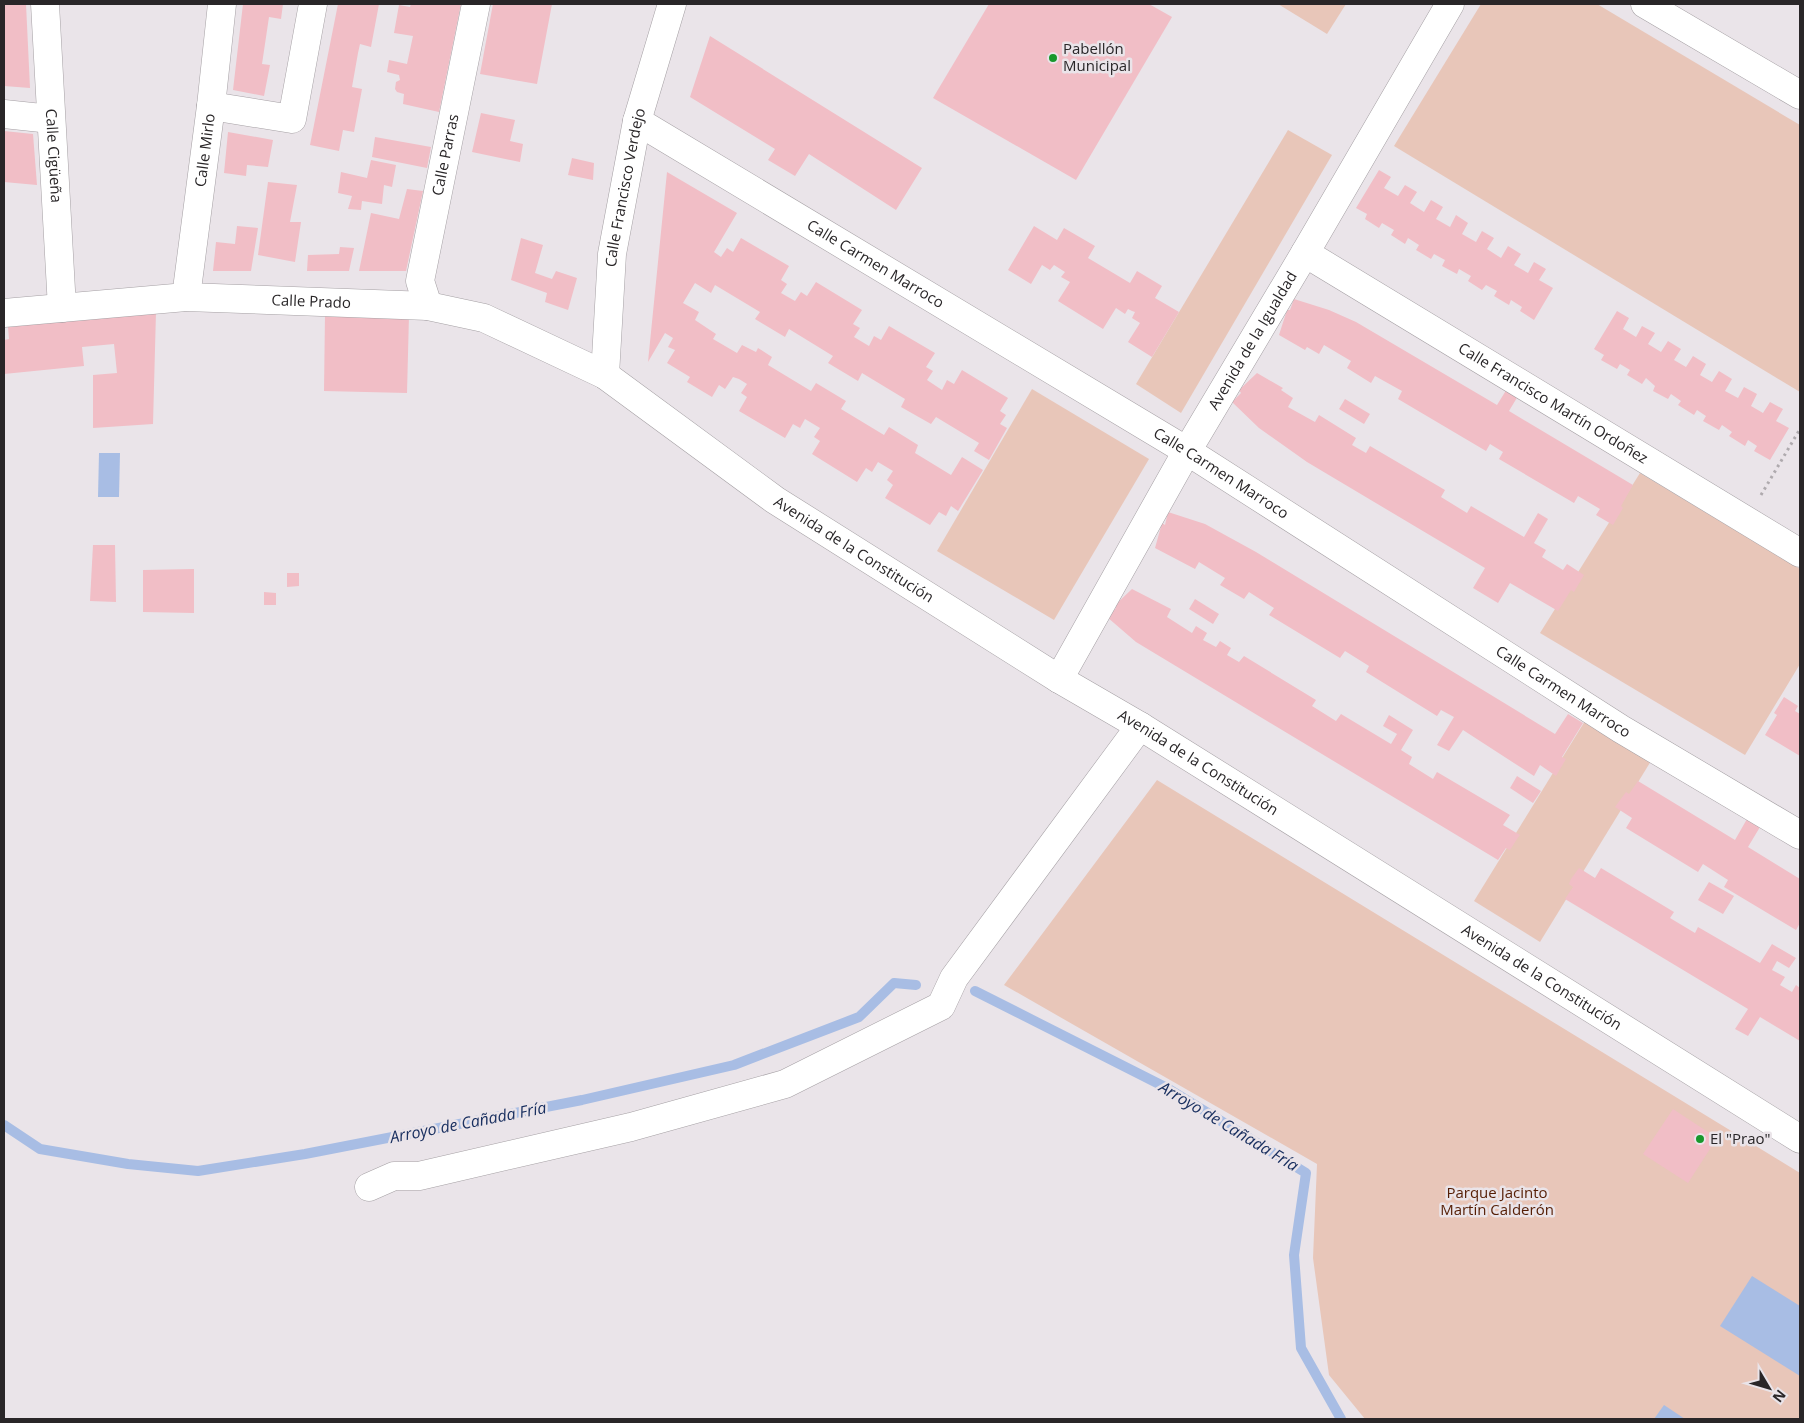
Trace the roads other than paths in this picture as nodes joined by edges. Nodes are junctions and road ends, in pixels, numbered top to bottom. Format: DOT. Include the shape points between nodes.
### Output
graph roads {
  1 [pos="45,4"];
  2 [pos="222,4"];
  3 [pos="313,4"];
  4 [pos="476,4"];
  5 [pos="672,4"];
  6 [pos="1450,4"];
  7 [pos="1645,4"];
  8 [pos="1800,95"];
  9 [pos="211,106"];
  10 [pos="4,114"];
  11 [pos="50,119"];
  12 [pos="637,121"];
  13 [pos="1305,253"];
  14 [pos="186,297"];
  15 [pos="428,306"];
  16 [pos="62,308"];
  17 [pos="4,313"];
  18 [pos="605,375"];
  19 [pos="1187,451"];
  20 [pos="1800,553"];
  21 [pos="1059,679"];
  22 [pos="1140,726"];
  23 [pos="1800,835"];
  24 [pos="1800,1139"];
  25 [pos="369,1187"];
  1 -- 11 [label="street, Calle Cigüeña"];
  2 -- 9 [label="street, Calle Mirlo"];
  3 -- 9 [label="street" via="292,119"];
  4 -- 15 [label="street, Calle Parras" via="420,281"];
  5 -- 12 [label="street, Calle Francisco Verdejo"];
  6 -- 13 [label="street, Avenida de la Igualdad"];
  7 -- 8 [label="street"];
  9 -- 14 [label="street, Calle Mirlo"];
  10 -- 11 [label="street"];
  11 -- 16 [label="street, Calle Cigüeña"];
  12 -- 18 [label="street, Calle Francisco Verdejo" via="612,254"];
  12 -- 19 [label="street, Calle Carmen Marroco"];
  13 -- 19 [label="street, Avenida de la Igualdad"];
  13 -- 20 [label="street, Calle Francisco Martín Ordoñez"];
  14 -- 15 [label="street, Calle Prado"];
  14 -- 16 [label="street, Calle Prado"];
  15 -- 18 [label="street, Calle Prado" via="484,318"];
  16 -- 17 [label="street, Calle Prado"];
  18 -- 21 [label="street, Avenida de la Constitución" via="775,500"];
  19 -- 21 [label="street, Avenida de la Igualdad"];
  19 -- 23 [label="street, Calle Carmen Marroco" via="1621,730"];
  21 -- 22 [label="street, Avenida de la Constitución"];
  22 -- 24 [label="street, Avenida de la Constitución"];
  22 -- 25 [label="street" via="954,978 941,1006 785,1084 631,1127 419,1176 394,1176"];
}
